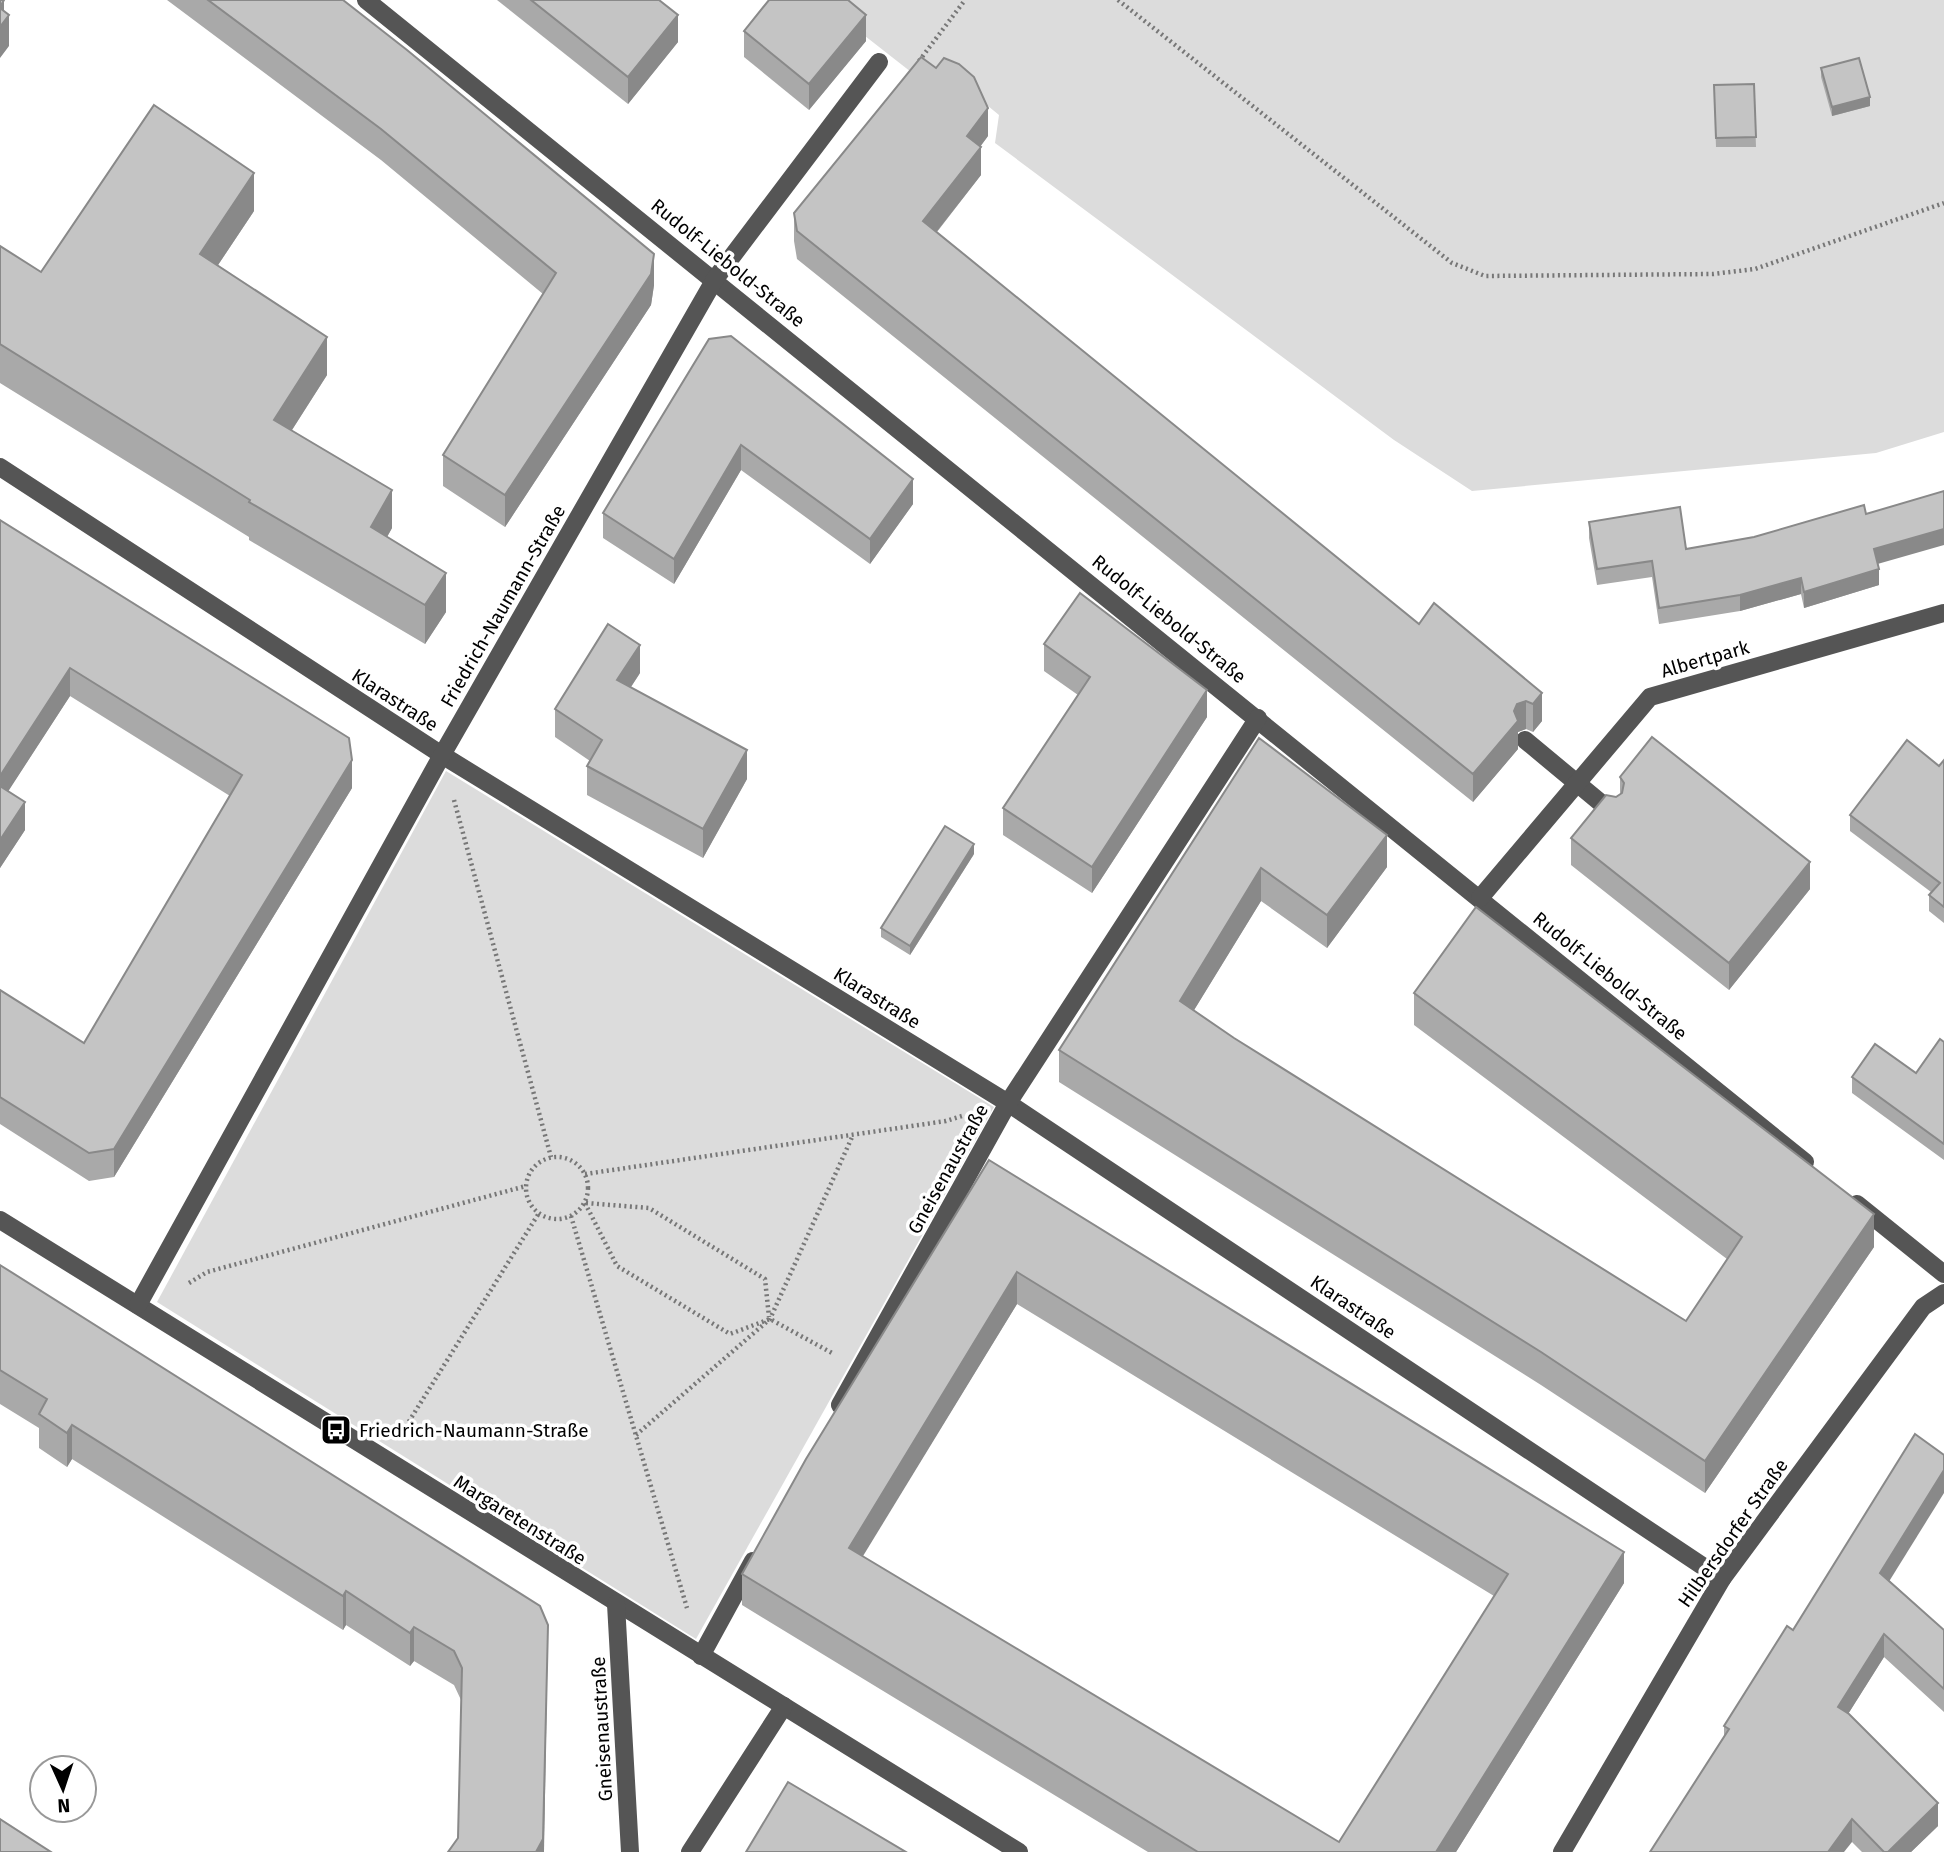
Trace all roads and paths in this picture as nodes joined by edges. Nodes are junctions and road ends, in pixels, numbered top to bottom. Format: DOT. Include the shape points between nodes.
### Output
graph roads {
  1 [pos="366,0"];
  2 [pos="965,0"];
  3 [pos="1118,0"];
  4 [pos="878,62"];
  5 [pos="1944,202"];
  6 [pos="715,279"];
  7 [pos="0,467"];
  8 [pos="1944,613"];
  9 [pos="1258,718"];
  10 [pos="1525,740"];
  11 [pos="442,755"];
  12 [pos="1576,784"];
  13 [pos="1613,813"];
  14 [pos="1480,898"];
  15 [pos="1008,1103"];
  16 [pos="853,1135"];
  17 [pos="551,1157"];
  18 [pos="1815,1169"];
  19 [pos="585,1174"];
  20 [pos="526,1186"];
  21 [pos="1847,1196"];
  22 [pos="585,1203"];
  23 [pos="539,1213"];
  24 [pos="571,1216"];
  25 [pos="0,1220"];
  26 [pos="1944,1274"];
  27 [pos="187,1284"];
  28 [pos="1944,1293"];
  29 [pos="138,1305"];
  30 [pos="770,1319"];
  31 [pos="861,1368"];
  32 [pos="834,1416"];
  33 [pos="400,1435"];
  34 [pos="636,1435"];
  35 [pos="761,1548"];
  36 [pos="1722,1579"];
  37 [pos="615,1604"];
  38 [pos="701,1656"];
  39 [pos="784,1706"];
  40 [pos="629,1852"];
  41 [pos="690,1852"];
  42 [pos="1018,1852"];
  43 [pos="1562,1852"];
  1 -- 6 [label="street, Rudolf-Liebold-Straße"];
  2 -- 4 [label="path" via="902,83"];
  3 -- 5 [label="path" via="1452,263 1485,276 1713,274 1755,269"];
  4 -- 6 [label="street, Friedrich-Naumann-Straße"];
  6 -- 9 [label="street, Rudolf-Liebold-Straße"];
  6 -- 11 [label="street, Friedrich-Naumann-Straße"];
  7 -- 11 [label="street, Klarastraße"];
  8 -- 12 [label="street, Albertpark" via="1650,697"];
  9 -- 14 [label="street, Rudolf-Liebold-Straße"];
  9 -- 15 [label="street, Gneisenaustraße"];
  10 -- 12 [label="street"];
  11 -- 15 [label="street, Klarastraße"];
  11 -- 17 [label="path"];
  11 -- 29 [label="street, Friedrich-Naumann-Straße"];
  12 -- 13 [label="street"];
  12 -- 14 [label="street, Albertpark"];
  14 -- 18 [label="street, Rudolf-Liebold-Straße"];
  15 -- 16 [label="path" via="946,1121"];
  15 -- 31 [label="street, Gneisenaustraße"];
  15 -- 36 [label="street, Klarastraße"];
  16 -- 19 [label="path"];
  16 -- 30 [label="path"];
  17 -- 19 [label="path" via="571,1160"];
  17 -- 20 [label="path" via="534,1168"];
  19 -- 22 [label="path" via="589,1194"];
  20 -- 23 [label="path" via="530,1204"];
  20 -- 27 [label="path" via="206,1272"];
  21 -- 26 [label="street"];
  22 -- 24 [label="path"];
  22 -- 30 [label="path" via="649,1208 765,1279"];
  22 -- 30 [label="path" via="617,1266 730,1334"];
  23 -- 24 [label="path" via="553,1219"];
  23 -- 33 [label="path"];
  24 -- 34 [label="path"];
  25 -- 29 [label="street, Margaretenstraße"];
  28 -- 36 [label="street, Hilbersdorfer Straße" via="1923,1307"];
  29 -- 37 [label="street, Margaretenstraße"];
  30 -- 31 [label="path"];
  30 -- 34 [label="path"];
  31 -- 32 [label="street, Gneisenaustraße"];
  34 -- 38 [label="path"];
  35 -- 38 [label="street"];
  36 -- 43 [label="street, Hilbersdorfer Straße"];
  37 -- 38 [label="street, Margaretenstraße"];
  37 -- 40 [label="street, Gneisenaustraße"];
  38 -- 39 [label="street, Margaretenstraße"];
  39 -- 41 [label="street"];
  39 -- 42 [label="street, Margaretenstraße"];
}
